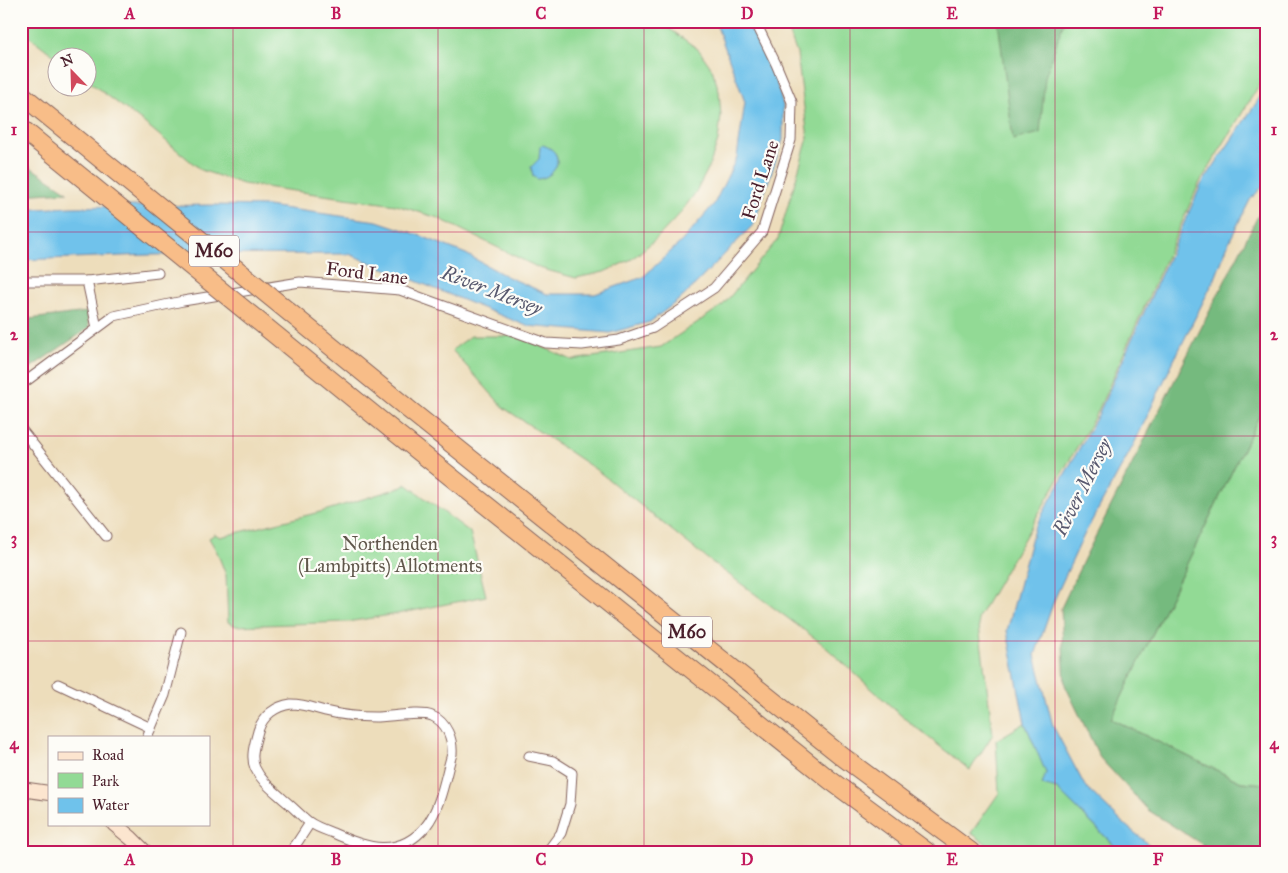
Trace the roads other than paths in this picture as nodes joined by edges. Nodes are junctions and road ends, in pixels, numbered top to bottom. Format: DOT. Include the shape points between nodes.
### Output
graph roads {
  1 [pos="754,21"];
  2 [pos="21,94"];
  3 [pos="21,128"];
  4 [pos="158,273"];
  5 [pos="21,281"];
  6 [pos="87,281"];
  7 [pos="97,328"];
  8 [pos="21,385"];
  9 [pos="21,429"];
  10 [pos="106,536"];
  11 [pos="181,632"];
  12 [pos="58,684"];
  13 [pos="149,733"];
  14 [pos="529,756"];
  15 [pos="21,789"];
  16 [pos="48,793"];
  17 [pos="310,823"];
  18 [pos="116,826"];
  19 [pos="145,852"];
  20 [pos="291,852"];
  21 [pos="547,852"];
  22 [pos="927,852"];
  23 [pos="970,852"];
  1 -- 7 [label="street, Ford Lane" via="792,102 791,140 762,232 714,288 653,328 619,340 582,346 546,343 400,290 300,282 114,316"];
  2 -- 23 [label="highway, M60, bridge" via="407,408 843,756"];
  3 -- 22 [label="highway, M60, bridge" via="830,780"];
  4 -- 6 [label="street"];
  5 -- 6 [label="street"];
  6 -- 7 [label="street"];
  7 -- 8 [label="street, Ford Lane"];
  9 -- 10 [label="street"];
  11 -- 13 [label="street" via="165,695"];
  12 -- 13 [label="street"];
  14 -- 21 [label="street" via="553,761 572,773 570,804 561,833"];
  15 -- 16 [label="main road"];
  17 -- 17 [label="street" via="262,780 255,768 254,747 259,728 274,709 282,705 302,704 344,715 432,715 446,728 453,744 452,754 438,801 432,818 413,837 386,848 370,848"];
  17 -- 20 [label="street"];
  18 -- 19 [label="main road"];
}
